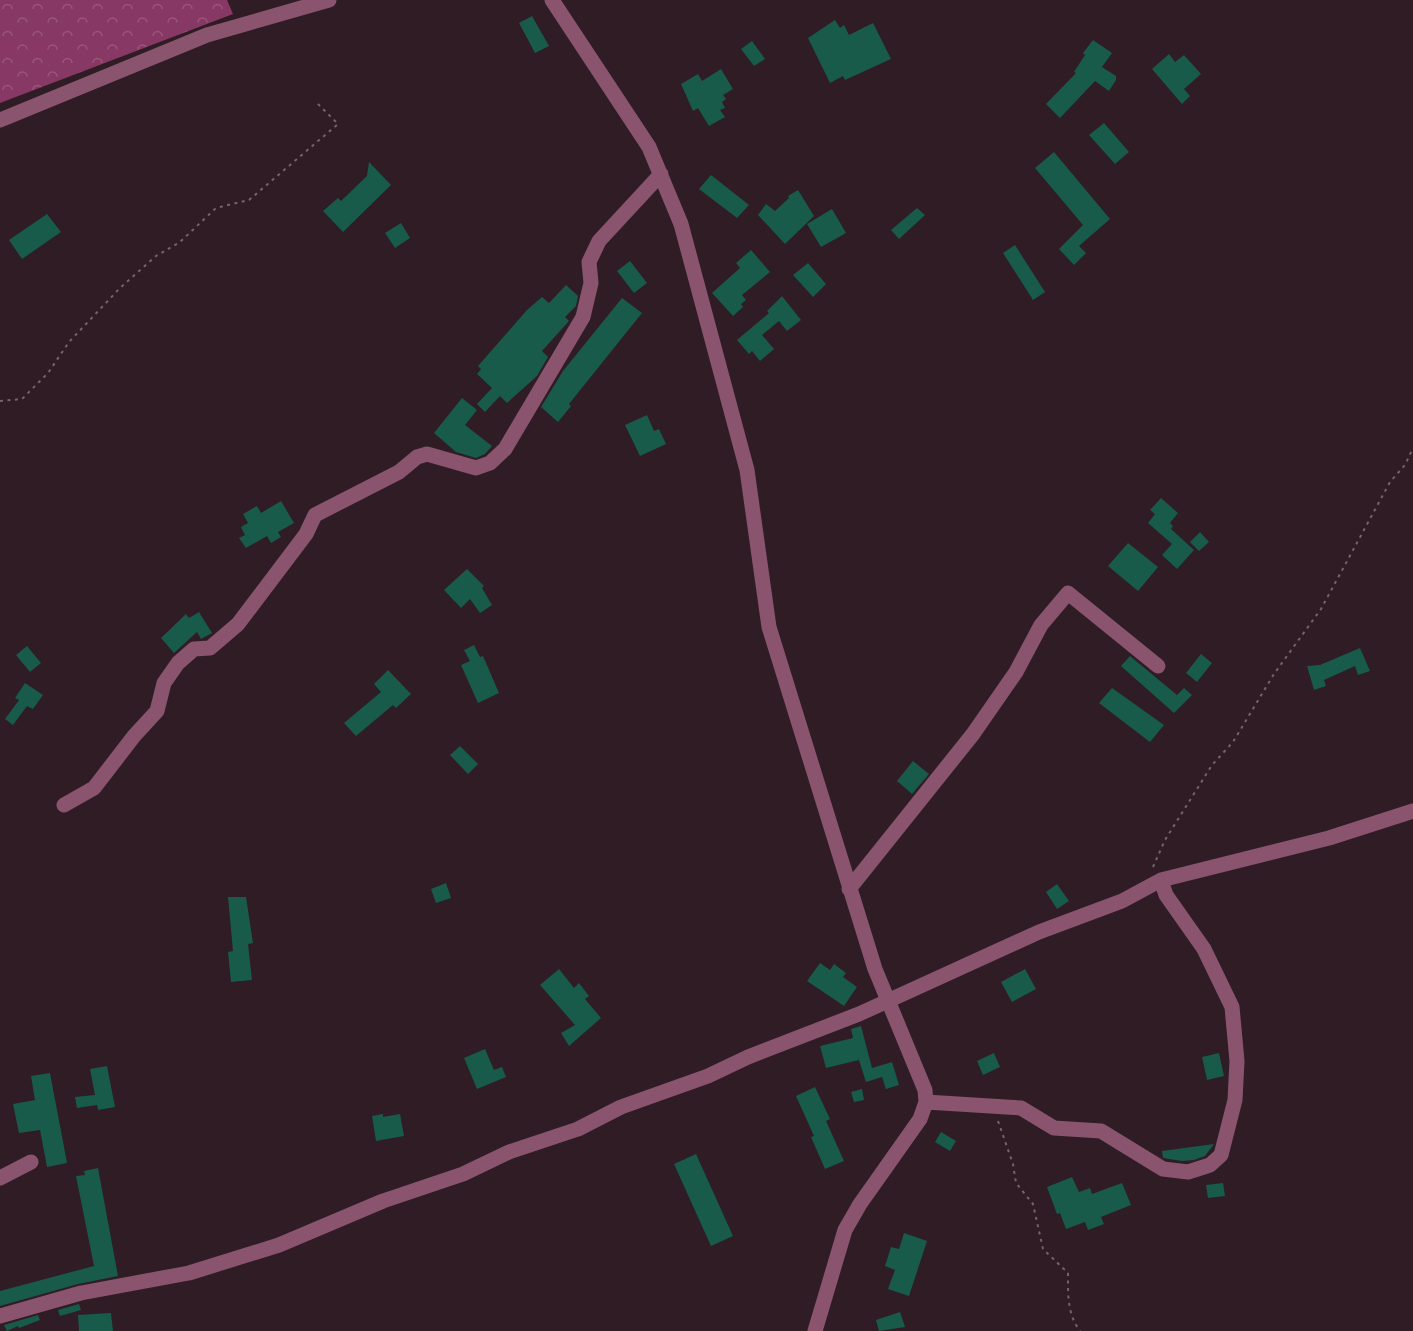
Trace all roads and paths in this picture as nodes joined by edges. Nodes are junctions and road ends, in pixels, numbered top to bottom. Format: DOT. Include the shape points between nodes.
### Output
graph roads {
  1 [pos="329,0"];
  2 [pos="552,0"];
  3 [pos="315,101"];
  4 [pos="0,120"];
  5 [pos="661,174"];
  6 [pos="0,401"];
  7 [pos="1413,448"];
  8 [pos="1158,666"];
  9 [pos="64,805"];
  10 [pos="1413,812"];
  11 [pos="1161,880"];
  12 [pos="1144,887"];
  13 [pos="849,889"];
  14 [pos="887,1000"];
  15 [pos="926,1102"];
  16 [pos="993,1107"];
  17 [pos="31,1162"];
  18 [pos="0,1178"];
  19 [pos="0,1316"];
  20 [pos="816,1331"];
  21 [pos="1080,1331"];
  1 -- 4 [label="street" via="207,35"];
  2 -- 5 [label="street" via="649,147"];
  3 -- 6 [label="path" via="338,124 249,200 216,208 180,242 156,256 84,326 22,399"];
  5 -- 9 [label="street" via="599,241 589,262 591,283 583,317 505,449 476,468 427,453 399,472 315,515 306,534 238,624 210,648 194,649 178,663 164,684 157,711 94,788"];
  5 -- 13 [label="street" via="681,224 747,470 769,627"];
  7 -- 12 [label="path" via="1390,482 1321,609 1274,674 1233,742 1212,765 1165,840"];
  8 -- 13 [label="street" via="1068,593 1041,626 1016,672 973,734"];
  10 -- 11 [label="street" via="1329,838"];
  11 -- 12 [label="street"];
  11 -- 16 [label="street" via="1166,895 1204,949 1232,1007 1237,1061 1235,1100 1221,1155 1210,1165 1188,1172 1163,1169 1101,1131 1054,1128 1021,1108"];
  12 -- 14 [label="street" via="1122,901 1038,932"];
  13 -- 14 [label="street"];
  14 -- 15 [label="street" via="921,1079"];
  14 -- 19 [label="street" via="708,1076 621,1107 578,1129 509,1152 463,1174 383,1201 279,1245 189,1273 81,1293"];
  15 -- 16 [label="street"];
  15 -- 20 [label="street" via="920,1119 845,1230"];
  16 -- 21 [label="path" via="1016,1183 1033,1204 1043,1249 1068,1273 1068,1303 1072,1321"];
  17 -- 18 [label="street"];
}
